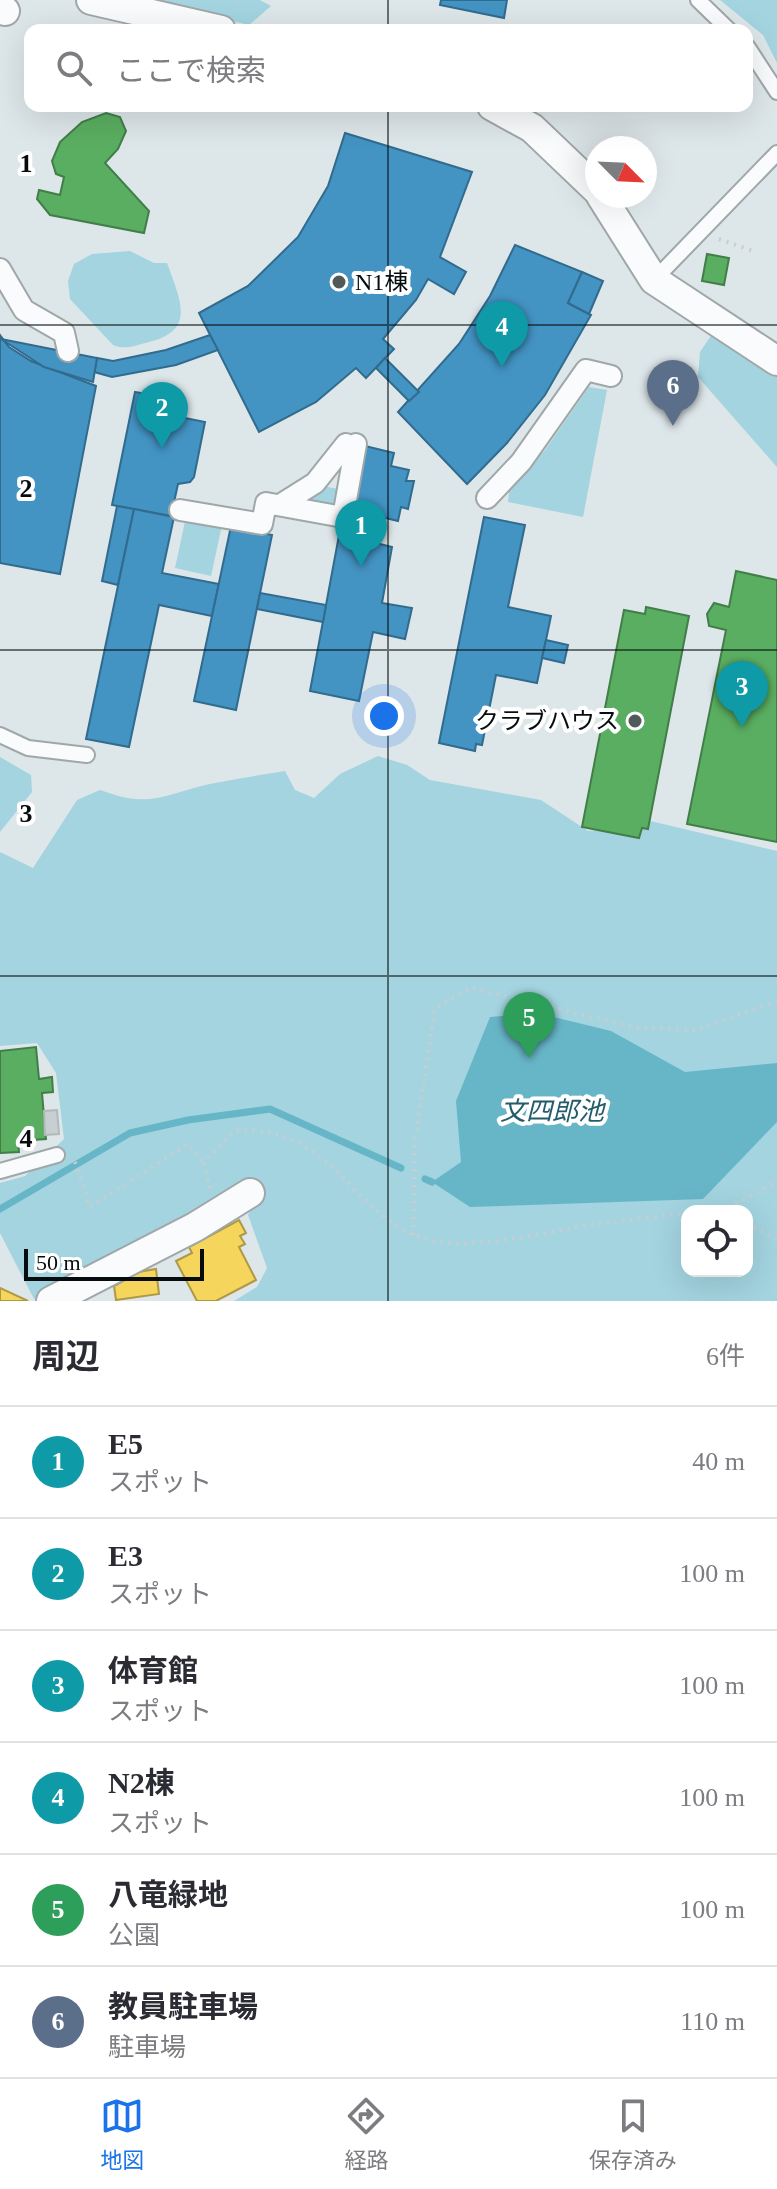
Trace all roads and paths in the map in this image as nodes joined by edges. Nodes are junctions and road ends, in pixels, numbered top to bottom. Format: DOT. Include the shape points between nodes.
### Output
graph roads {
  1 [pos="91,0"];
  2 [pos="698,0"];
  3 [pos="195,24"];
  4 [pos="723,24"];
  5 [pos="753,55"];
  6 [pos="777,92"];
  7 [pos="503,112"];
  8 [pos="777,153"];
  9 [pos="585,179"];
  10 [pos="609,208"];
  11 [pos="704,228"];
  12 [pos="756,252"];
  13 [pos="0,269"];
  14 [pos="654,280"];
  15 [pos="68,351"];
  16 [pos="777,361"];
  17 [pos="611,376"];
  18 [pos="487,498"];
  19 [pos="280,505"];
  20 [pos="180,510"];
  21 [pos="0,735"];
  22 [pos="87,755"];
  23 [pos="777,1001"];
  24 [pos="57,1155"];
  25 [pos="204,1163"];
  26 [pos="0,1171"];
  27 [pos="78,1176"];
  28 [pos="777,1180"];
  29 [pos="250,1193"];
  30 [pos="737,1205"];
  31 [pos="220,1212"];
  32 [pos="681,1214"];
  33 [pos="753,1226"];
  34 [pos="413,1235"];
  35 [pos="777,1240"];
  36 [pos="51,1301"];
  1 -- 3 [label="street"];
  2 -- 4 [label="lane"];
  5 -- 6 [label="lane"];
  7 -- 9 [label="street" via="532,128"];
  8 -- 11 [label="lane"];
  10 -- 14 [label="street"];
  11 -- 12 [label="path" via="726,244"];
  11 -- 14 [label="lane"];
  13 -- 15 [label="street" via="24,310 64,333"];
  14 -- 16 [label="street"];
  17 -- 18 [label="street" via="586,370 521,462"];
  19 -- 19 [label="street" via="315,483 351,444 343,517"];
  19 -- 20 [label="street" via="266,503 262,524"];
  21 -- 22 [label="lane" via="28,748"];
  23 -- 34 [label="path" via="696,1030 638,1028 471,988 435,1008 415,1140"];
  24 -- 26 [label="lane"];
  25 -- 27 [label="path" via="188,1144 90,1207"];
  25 -- 31 [label="path"];
  25 -- 34 [label="path" via="234,1131 261,1129 330,1162 384,1215"];
  28 -- 30 [label="path"];
  29 -- 31 [label="street"];
  31 -- 36 [label="street"];
  32 -- 34 [label="path" via="501,1239 443,1243"];
  33 -- 35 [label="path"];
}
